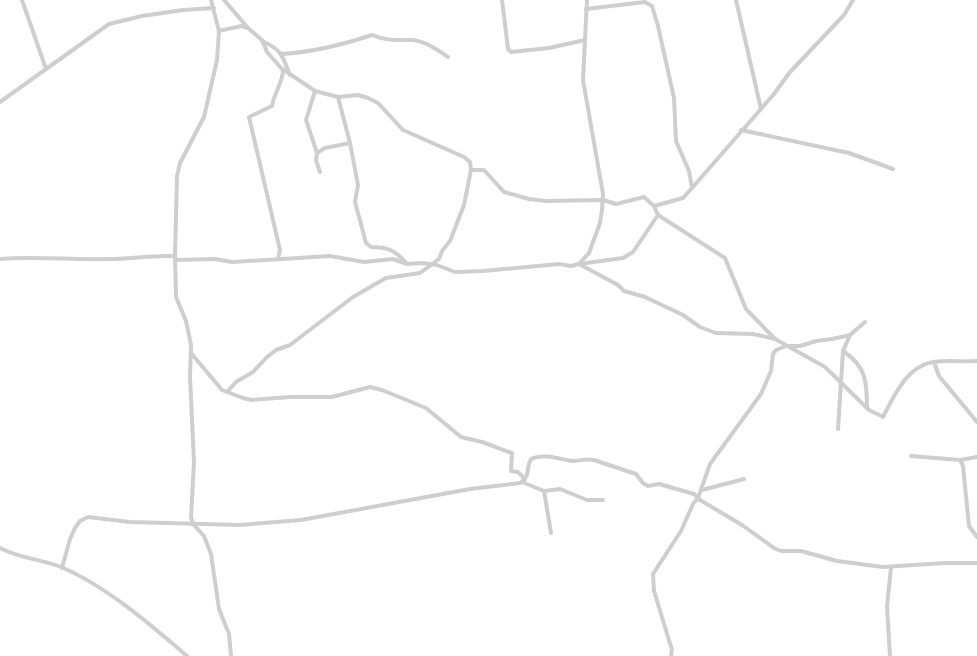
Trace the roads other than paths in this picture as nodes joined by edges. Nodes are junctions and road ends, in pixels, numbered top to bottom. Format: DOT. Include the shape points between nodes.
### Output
graph roads {
  1 [pos="22,0"];
  2 [pos="211,0"];
  3 [pos="224,0"];
  4 [pos="502,0"];
  5 [pos="587,0"];
  6 [pos="736,0"];
  7 [pos="853,0"];
  8 [pos="214,8"];
  9 [pos="586,9"];
  10 [pos="248,28"];
  11 [pos="219,31"];
  12 [pos="262,40"];
  13 [pos="585,40"];
  14 [pos="282,54"];
  15 [pos="448,57"];
  16 [pos="46,69"];
  17 [pos="283,70"];
  18 [pos="290,75"];
  19 [pos="315,91"];
  20 [pos="338,97"];
  21 [pos="0,102"];
  22 [pos="761,109"];
  23 [pos="742,130"];
  24 [pos="350,143"];
  25 [pos="317,153"];
  26 [pos="893,169"];
  27 [pos="471,170"];
  28 [pos="320,172"];
  29 [pos="692,188"];
  30 [pos="603,200"];
  31 [pos="654,206"];
  32 [pos="658,215"];
  33 [pos="175,258"];
  34 [pos="0,259"];
  35 [pos="278,259"];
  36 [pos="407,264"];
  37 [pos="579,264"];
  38 [pos="432,265"];
  39 [pos="865,322"];
  40 [pos="850,335"];
  41 [pos="775,339"];
  42 [pos="786,346"];
  43 [pos="843,351"];
  44 [pos="191,353"];
  45 [pos="977,361"];
  46 [pos="934,362"];
  47 [pos="840,381"];
  48 [pos="227,392"];
  49 [pos="867,408"];
  50 [pos="977,422"];
  51 [pos="838,429"];
  52 [pos="911,456"];
  53 [pos="977,457"];
  54 [pos="960,460"];
  55 [pos="744,479"];
  56 [pos="524,480"];
  57 [pos="702,490"];
  58 [pos="544,491"];
  59 [pos="698,498"];
  60 [pos="603,500"];
  61 [pos="193,524"];
  62 [pos="551,533"];
  63 [pos="977,537"];
  64 [pos="0,548"];
  65 [pos="977,563"];
  66 [pos="891,567"];
  67 [pos="62,568"];
  68 [pos="187,656"];
  69 [pos="231,656"];
  70 [pos="671,656"];
  71 [pos="890,656"];
  1 -- 16 [label="street"];
  2 -- 8 [label="street"];
  3 -- 10 [label="street"];
  4 -- 13 [label="street" via="508,49 511,52 549,48"];
  5 -- 9 [label="street"];
  6 -- 22 [label="street"];
  7 -- 22 [label="street" via="844,15 790,72"];
  8 -- 11 [label="street"];
  8 -- 16 [label="street" via="142,16 109,24"];
  9 -- 13 [label="street"];
  9 -- 29 [label="street" via="645,2 652,6 674,98 676,141 689,171"];
  10 -- 11 [label="street" via="241,26"];
  10 -- 12 [label="street"];
  11 -- 33 [label="street" via="217,60 204,117 180,163 177,176"];
  12 -- 14 [label="street" via="276,47"];
  12 -- 17 [label="street" via="267,52"];
  13 -- 30 [label="street" via="582,80"];
  14 -- 15 [label="street" via="333,47 372,35 396,41 413,40 432,47"];
  14 -- 18 [label="street"];
  16 -- 21 [label="street"];
  17 -- 18 [label="street"];
  17 -- 35 [label="street" via="272,106 249,118 280,250"];
  18 -- 19 [label="street"];
  19 -- 20 [label="street"];
  19 -- 25 [label="street" via="306,120"];
  20 -- 24 [label="street"];
  20 -- 27 [label="street" via="358,95 378,103 403,130 464,157 470,162"];
  22 -- 23 [label="street"];
  23 -- 26 [label="street" via="849,153"];
  23 -- 29 [label="street"];
  24 -- 25 [label="street" via="325,148"];
  24 -- 36 [label="street" via="358,185 355,202 366,243 371,247 385,247 401,256"];
  25 -- 28 [label="street" via="316,160"];
  27 -- 30 [label="street" via="484,170 504,192 529,199"];
  27 -- 38 [label="street" via="464,205 450,241"];
  29 -- 31 [label="street" via="684,198"];
  30 -- 31 [label="street" via="616,204 644,197"];
  30 -- 37 [label="street" via="594,243"];
  31 -- 32 [label="street"];
  32 -- 37 [label="street" via="633,252 623,258"];
  32 -- 41 [label="street" via="726,258 746,309"];
  33 -- 34 [label="street" via="147,255 109,259"];
  33 -- 35 [label="street" via="232,262"];
  33 -- 44 [label="street" via="176,297 186,321"];
  35 -- 36 [label="street" via="330,256 364,262 393,259"];
  36 -- 38 [label="street"];
  37 -- 38 [label="street" via="455,272"];
  37 -- 41 [label="street" via="618,285 624,291 646,297 683,315 700,328 716,333 752,334"];
  38 -- 48 [label="street" via="420,273 386,278 353,297 290,345 271,354"];
  39 -- 40 [label="street"];
  40 -- 42 [label="street" via="800,346"];
  40 -- 43 [label="street"];
  41 -- 42 [label="street"];
  42 -- 47 [label="street" via="825,367"];
  42 -- 57 [label="street" via="773,354 771,371 761,394 710,464"];
  43 -- 47 [label="street"];
  43 -- 49 [label="street" via="863,370"];
  44 -- 48 [label="street" via="205,372"];
  44 -- 61 [label="street"];
  45 -- 46 [label="street"];
  46 -- 49 [label="street" via="918,367 909,375 883,417"];
  46 -- 50 [label="street" via="939,376"];
  47 -- 49 [label="street"];
  47 -- 51 [label="street"];
  48 -- 56 [label="street" via="252,400 332,397 370,388 382,390 426,408 461,437 512,453 511,471 518,472"];
  52 -- 54 [label="street"];
  53 -- 54 [label="street"];
  54 -- 63 [label="street" via="963,466 969,526"];
  55 -- 57 [label="street"];
  56 -- 58 [label="street"];
  56 -- 59 [label="street" via="529,473 529,462 534,457 573,461 588,458 636,474 648,486 667,485 689,492"];
  56 -- 61 [label="street" via="302,520 240,525"];
  57 -- 59 [label="street"];
  58 -- 60 [label="street" via="560,489 587,500"];
  58 -- 62 [label="street"];
  59 -- 66 [label="street" via="781,551 801,551 854,564"];
  59 -- 70 [label="street" via="681,531 653,574 654,591 672,650"];
  61 -- 67 [label="street" via="130,522 94,517 83,519 70,539"];
  61 -- 69 [label="street" via="204,536 211,554 218,604 229,634"];
  64 -- 67 [label="street" via="16,556"];
  65 -- 66 [label="street"];
  66 -- 71 [label="street" via="887,607"];
  67 -- 68 [label="street" via="102,590 139,616"];
}
